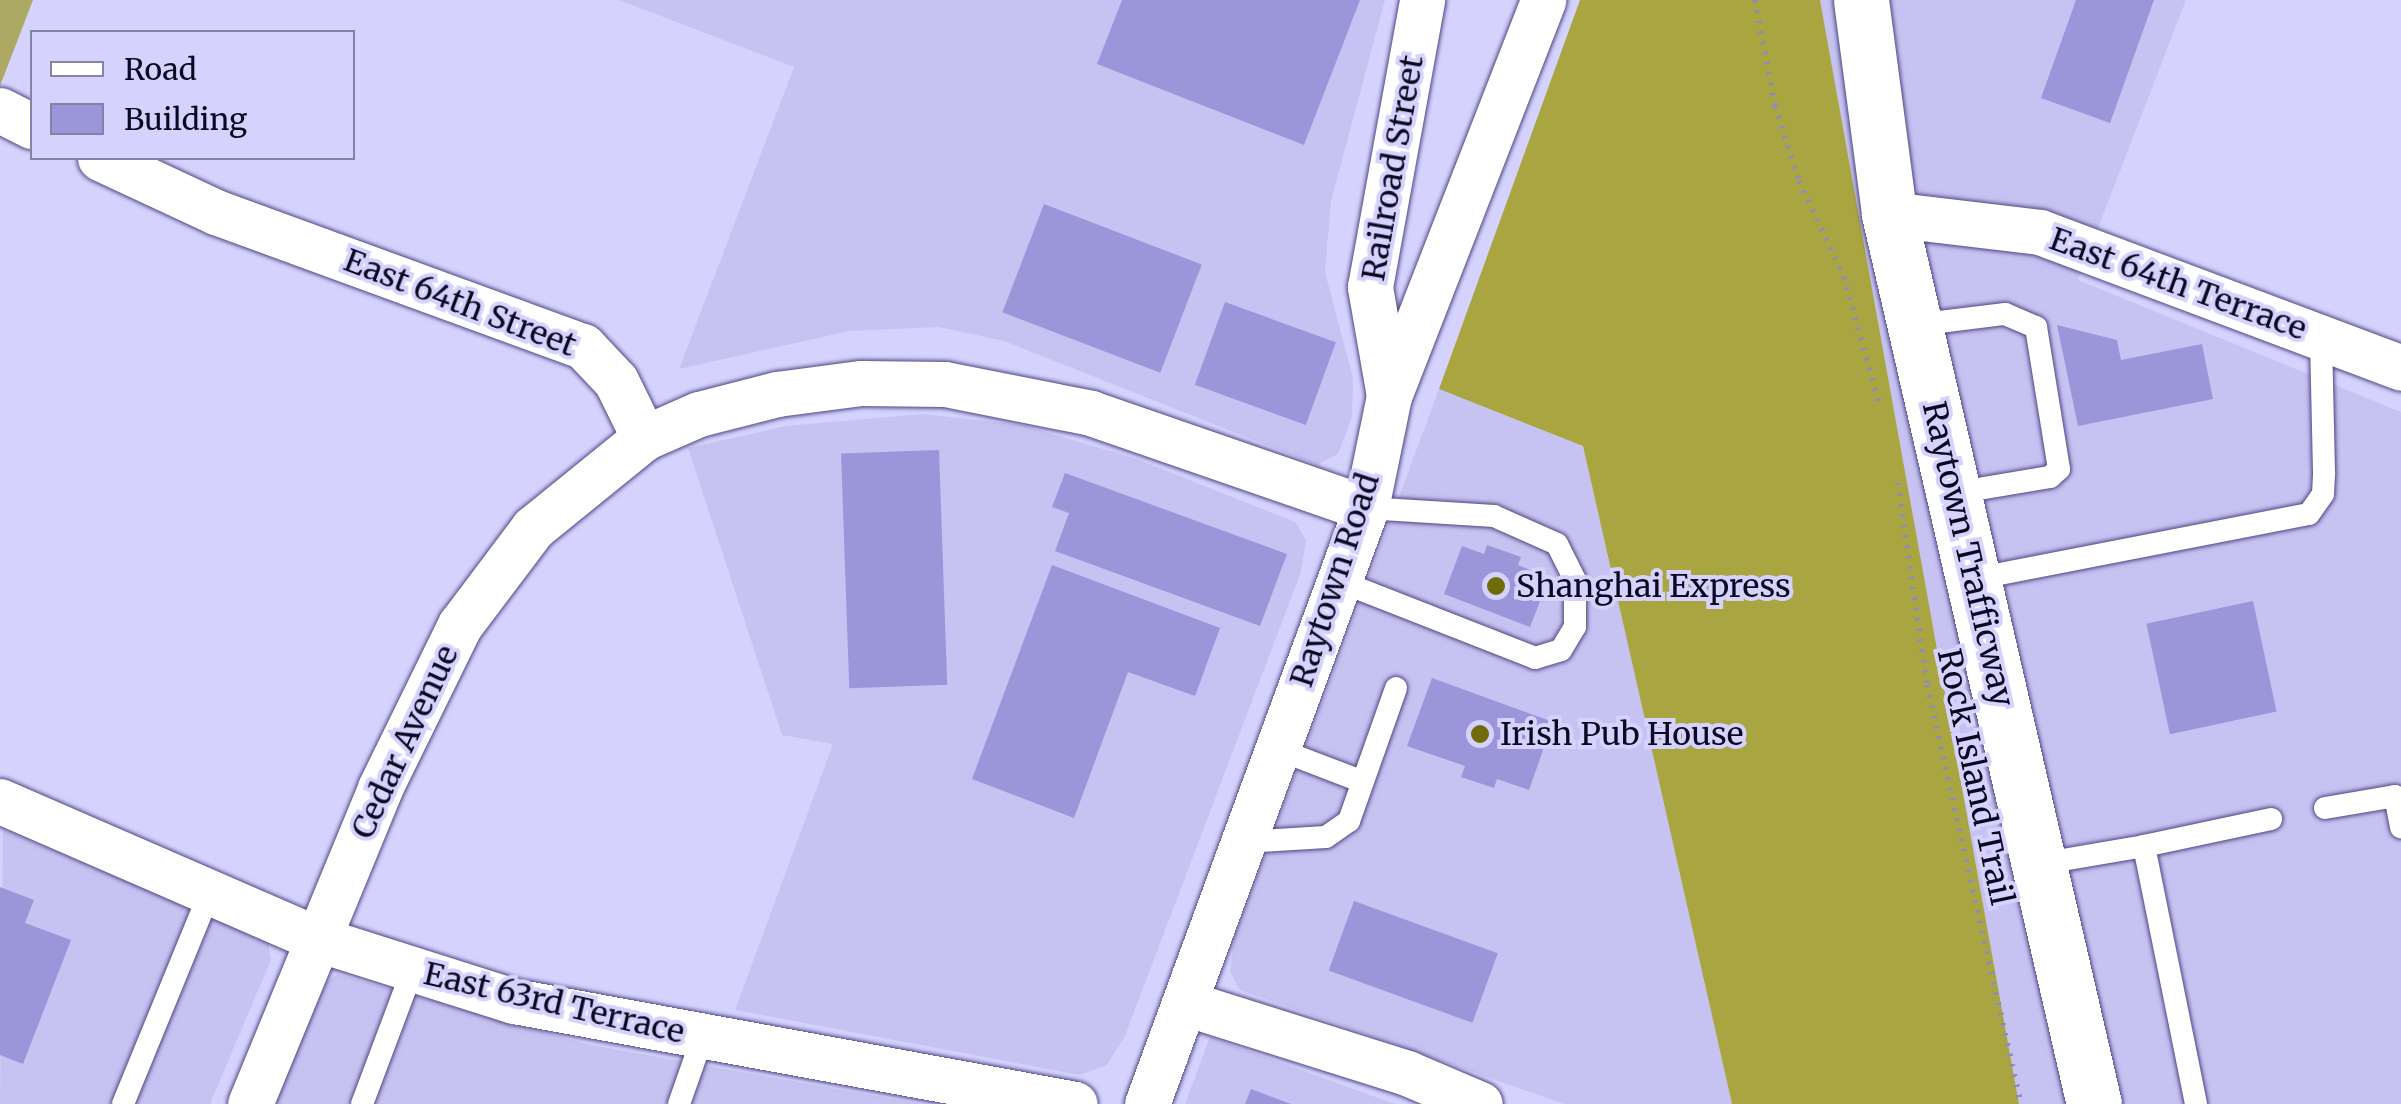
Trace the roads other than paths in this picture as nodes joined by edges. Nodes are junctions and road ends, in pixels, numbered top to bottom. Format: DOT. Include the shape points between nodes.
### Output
graph roads {
  1 [pos="1422,0"];
  2 [pos="1543,0"];
  3 [pos="1861,0"];
  4 [pos="0,110"];
  5 [pos="30,125"];
  6 [pos="104,160"];
  7 [pos="1890,214"];
  8 [pos="1916,326"];
  9 [pos="2321,338"];
  10 [pos="2401,368"];
  11 [pos="1389,396"];
  12 [pos="644,438"];
  13 [pos="1954,493"];
  14 [pos="1366,508"];
  15 [pos="1974,579"];
  16 [pos="1339,581"];
  17 [pos="1396,688"];
  18 [pos="1277,750"];
  19 [pos="1362,781"];
  20 [pos="0,801"];
  21 [pos="2325,808"];
  22 [pos="2271,818"];
  23 [pos="2401,827"];
  24 [pos="1244,842"];
  25 [pos="2144,846"];
  26 [pos="2039,864"];
  27 [pos="210,892"];
  28 [pos="318,939"];
  29 [pos="412,971"];
  30 [pos="1185,1003"];
  31 [pos="703,1036"];
  32 [pos="123,1104"];
  33 [pos="250,1104"];
  34 [pos="362,1104"];
  35 [pos="679,1104"];
  36 [pos="1075,1104"];
  37 [pos="1147,1104"];
  38 [pos="1480,1104"];
  39 [pos="2094,1104"];
  40 [pos="2196,1104"];
  1 -- 11 [label="street, Railroad Street" via="1370,287"];
  2 -- 11 [label="street, Raytown Road"];
  3 -- 7 [label="main road, Raytown Trafficway"];
  4 -- 5 [label="street"];
  6 -- 12 [label="street, East 64th Street" via="216,212 583,346 616,381"];
  7 -- 8 [label="main road, Raytown Trafficway"];
  7 -- 9 [label="street, East 64th Terrace" via="2040,232"];
  8 -- 13 [label="main road, Raytown Trafficway"];
  8 -- 13 [label="lane" via="2005,314 2036,327 2059,470"];
  9 -- 10 [label="street, East 64th Terrace"];
  9 -- 15 [label="lane" via="2324,472 2322,494 2310,514"];
  11 -- 14 [label="street, Raytown Road"];
  12 -- 14 [label="street" via="700,414 777,394 861,383 945,384 1091,413"];
  12 -- 28 [label="street, Cedar Avenue" via="533,528 460,625 380,788"];
  13 -- 15 [label="main road, Raytown Trafficway"];
  14 -- 16 [label="street, Raytown Road"];
  14 -- 16 [label="lane" via="1494,516 1557,544 1575,580 1575,627 1561,650 1535,658"];
  15 -- 26 [label="main road, Raytown Trafficway"];
  16 -- 18 [label="street, Raytown Road"];
  17 -- 19 [label="lane"];
  18 -- 19 [label="lane"];
  18 -- 24 [label="street, Raytown Road"];
  19 -- 24 [label="lane" via="1348,821 1326,837"];
  20 -- 27 [label="street, East 63rd Terrace"];
  21 -- 23 [label="lane" via="2395,796"];
  22 -- 25 [label="lane"];
  24 -- 30 [label="street, Raytown Road"];
  25 -- 26 [label="lane"];
  25 -- 40 [label="lane"];
  26 -- 39 [label="main road, Raytown Trafficway"];
  27 -- 28 [label="street, East 63rd Terrace"];
  27 -- 32 [label="lane"];
  28 -- 29 [label="street, East 63rd Terrace"];
  28 -- 33 [label="street, Cedar Avenue"];
  29 -- 31 [label="street, East 63rd Terrace" via="514,1001"];
  29 -- 34 [label="lane"];
  30 -- 37 [label="street, Raytown Road"];
  30 -- 38 [label="street" via="1407,1073"];
  31 -- 35 [label="lane"];
  31 -- 36 [label="street, East 63rd Terrace"];
}
